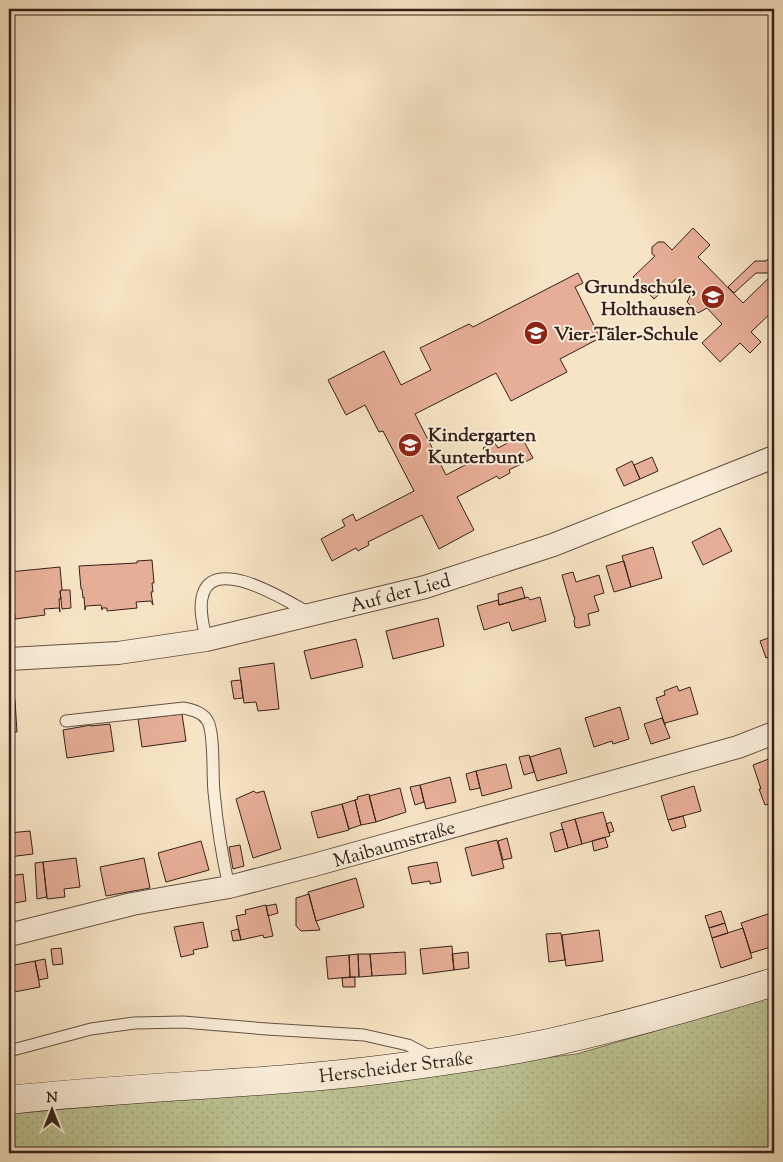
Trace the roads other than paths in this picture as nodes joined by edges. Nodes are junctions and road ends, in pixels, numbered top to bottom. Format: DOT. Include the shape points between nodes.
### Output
graph roads {
  1 [pos="774,457"];
  2 [pos="313,615"];
  3 [pos="206,640"];
  4 [pos="9,659"];
  5 [pos="66,721"];
  6 [pos="774,733"];
  7 [pos="229,887"];
  8 [pos="9,935"];
  9 [pos="774,982"];
  10 [pos="9,1051"];
  11 [pos="440,1061"];
  12 [pos="9,1100"];
  1 -- 2 [label="street, Auf der Lied" via="553,545 425,587"];
  2 -- 3 [label="street, Auf der Lied"];
  2 -- 3 [label="lane" via="262,588 224,578 206,588 202,598"];
  3 -- 4 [label="street, Auf der Lied" via="118,653"];
  5 -- 7 [label="lane" via="184,708 198,712 207,720 212,734 216,809"];
  6 -- 7 [label="street, Maibaumstraße" via="738,746"];
  7 -- 8 [label="street, Maibaumstraße" via="132,904"];
  9 -- 11 [label="main road, Herscheider Straße" via="608,1029 543,1044"];
  10 -- 11 [label="lane" via="90,1029 134,1023 183,1022 364,1035 408,1045"];
  11 -- 12 [label="main road, Herscheider Straße" via="293,1078"];
}
